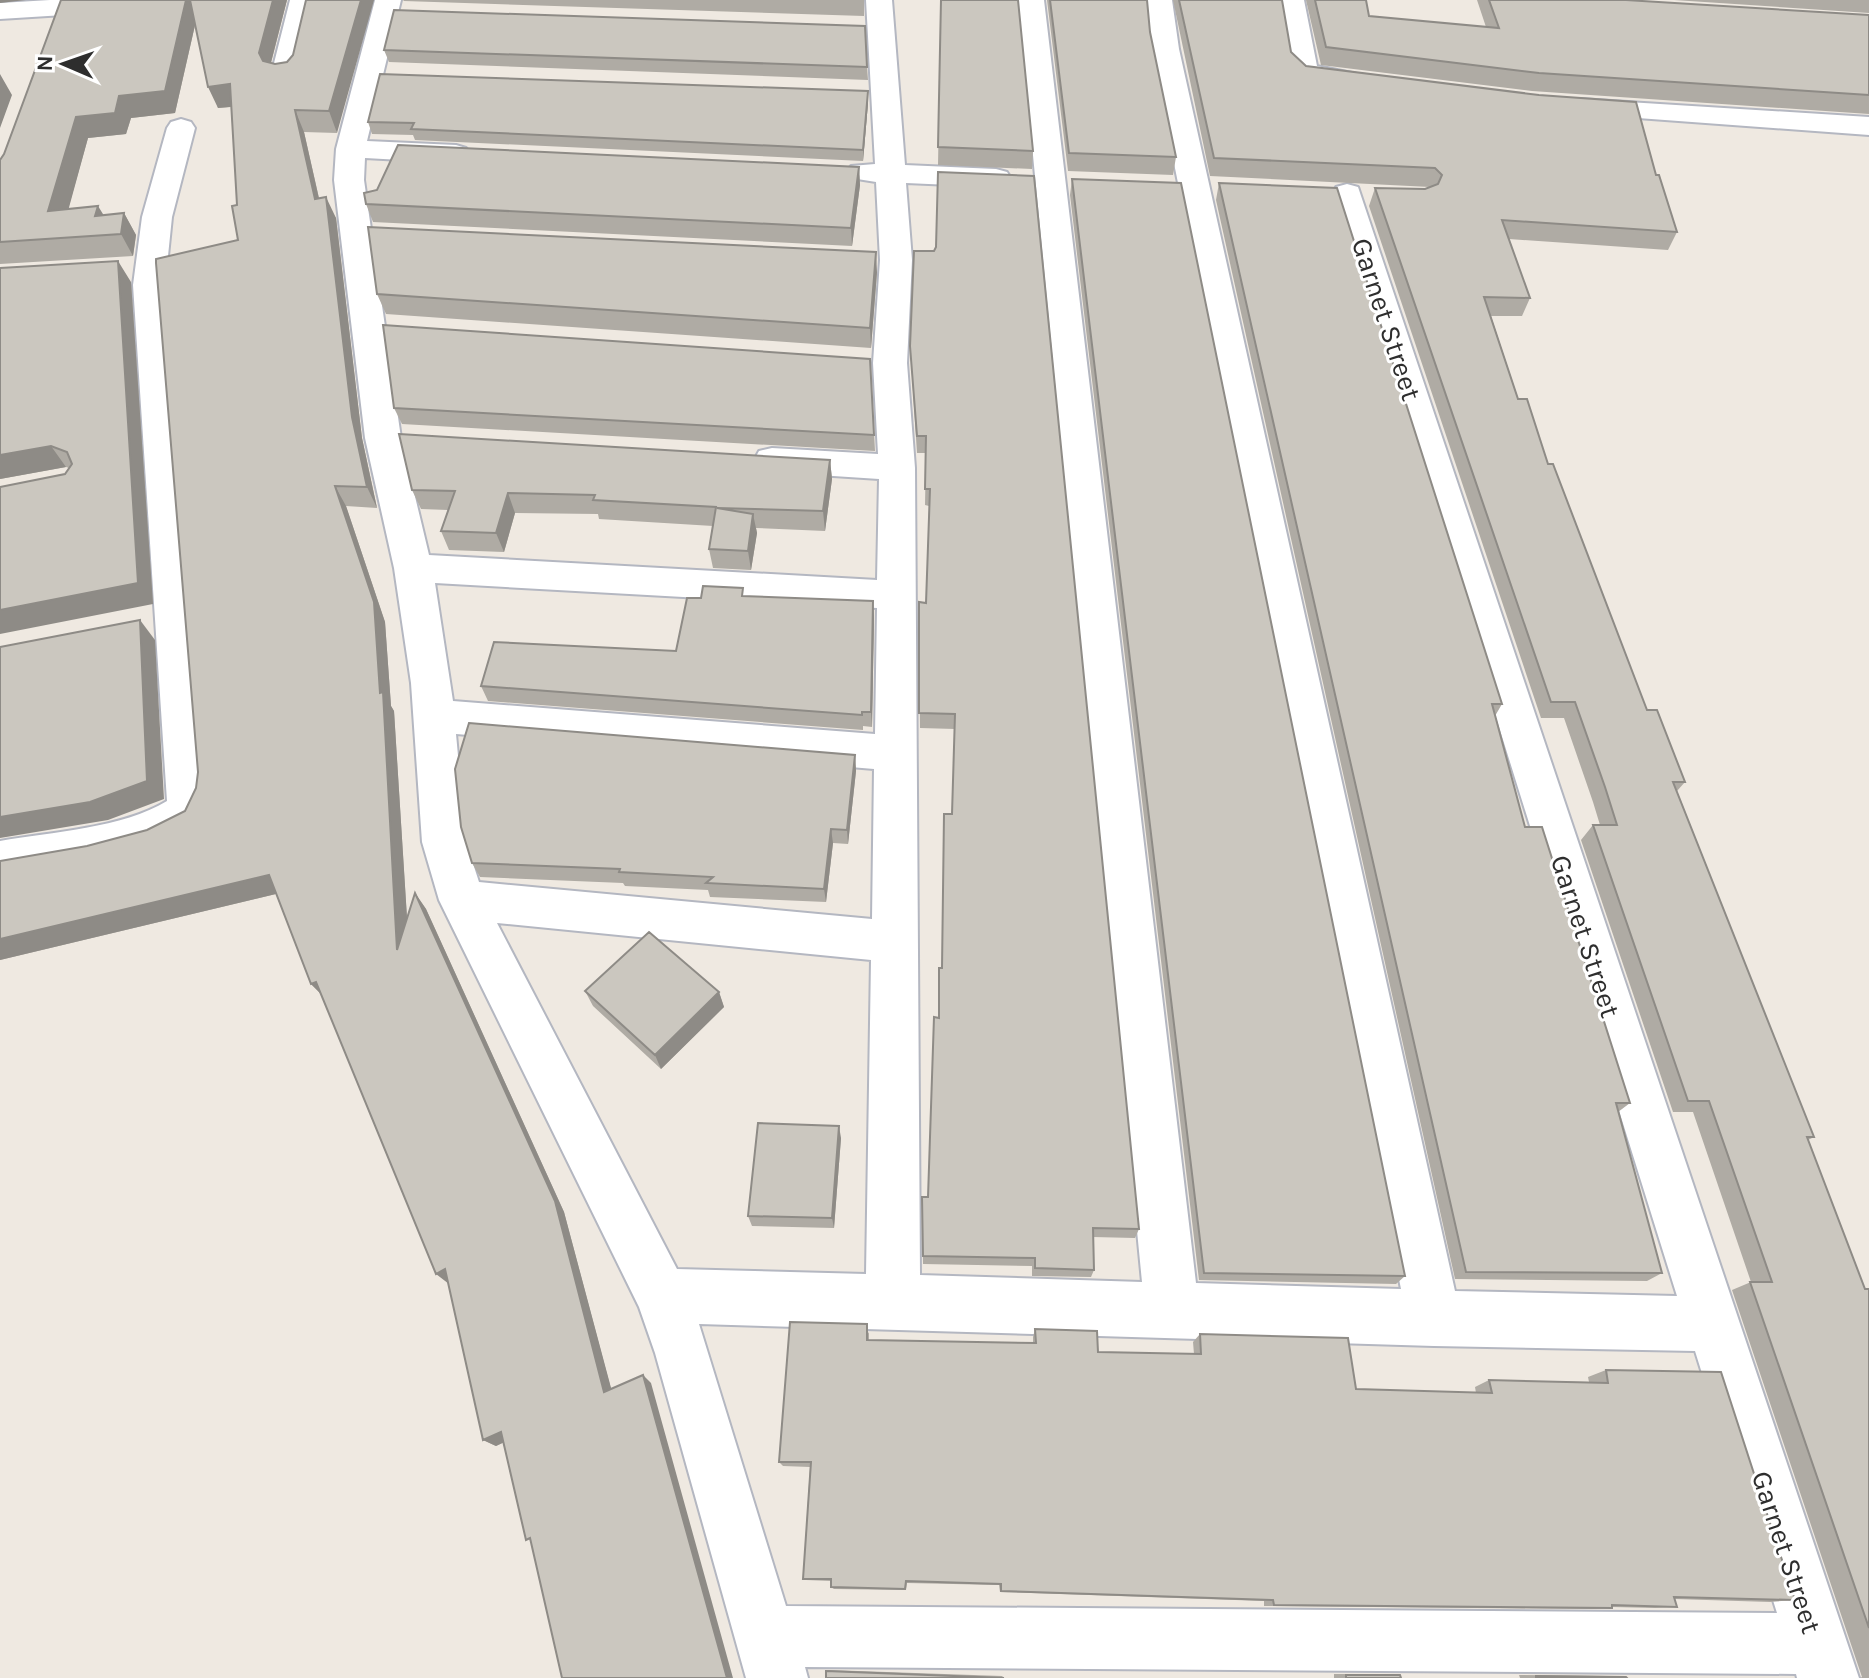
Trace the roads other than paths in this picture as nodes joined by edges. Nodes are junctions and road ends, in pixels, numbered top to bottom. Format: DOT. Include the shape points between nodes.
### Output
graph roads {
  1 [pos="176,0"];
  2 [pos="303,0"];
  3 [pos="1031,0"];
  4 [pos="1159,0"];
  5 [pos="1291,0"];
  6 [pos="62,6"];
  7 [pos="397,8"];
  8 [pos="0,11"];
  9 [pos="873,18"];
  10 [pos="52,34"];
  11 [pos="285,75"];
  12 [pos="1377,85"];
  13 [pos="1560,105"];
  14 [pos="1869,126"];
  15 [pos="181,128"];
  16 [pos="351,149"];
  17 [pos="477,155"];
  18 [pos="825,170"];
  19 [pos="889,173"];
  20 [pos="1068,182"];
  21 [pos="1346,193"];
  22 [pos="741,459"];
  23 [pos="897,468"];
  24 [pos="413,568"];
  25 [pos="895,595"];
  26 [pos="435,716"];
  27 [pos="894,753"];
  28 [pos="0,860"];
  29 [pos="462,900"];
  30 [pos="896,942"];
  31 [pos="662,1296"];
  32 [pos="893,1300"];
  33 [pos="1172,1310"];
  34 [pos="1434,1319"];
  35 [pos="1711,1324"];
  36 [pos="772,1657"];
  37 [pos="1822,1661"];
  1 -- 6 [label="street"];
  2 -- 11 [label="street"];
  3 -- 20 [label="street"];
  4 -- 34 [label="street" via="1194,190"];
  5 -- 12 [label="street" via="1304,70"];
  6 -- 8 [label="street"];
  6 -- 10 [label="street"];
  7 -- 16 [label="street" via="387,74"];
  9 -- 19 [label="street" via="870,92"];
  13 -- 14 [label="street"];
  15 -- 28 [label="street" via="157,217 136,269 149,285 160,620 190,791 186,811 149,830"];
  16 -- 17 [label="street"];
  16 -- 24 [label="street" via="349,180 370,234"];
  18 -- 19 [label="street"];
  19 -- 20 [label="street"];
  19 -- 23 [label="street" via="874,362"];
  20 -- 33 [label="street"];
  21 -- 35 [label="street, Garnet Street"];
  22 -- 23 [label="street"];
  23 -- 25 [label="street"];
  24 -- 25 [label="street"];
  24 -- 26 [label="street"];
  25 -- 27 [label="street"];
  26 -- 27 [label="street"];
  26 -- 29 [label="street" via="444,842"];
  27 -- 30 [label="street"];
  29 -- 30 [label="street"];
  29 -- 31 [label="street"];
  30 -- 32 [label="street"];
  31 -- 32 [label="street"];
  31 -- 36 [label="street"];
  32 -- 33 [label="street"];
  33 -- 34 [label="street"];
  34 -- 35 [label="street"];
  35 -- 37 [label="street, Garnet Street"];
  36 -- 37 [label="street"];
}
